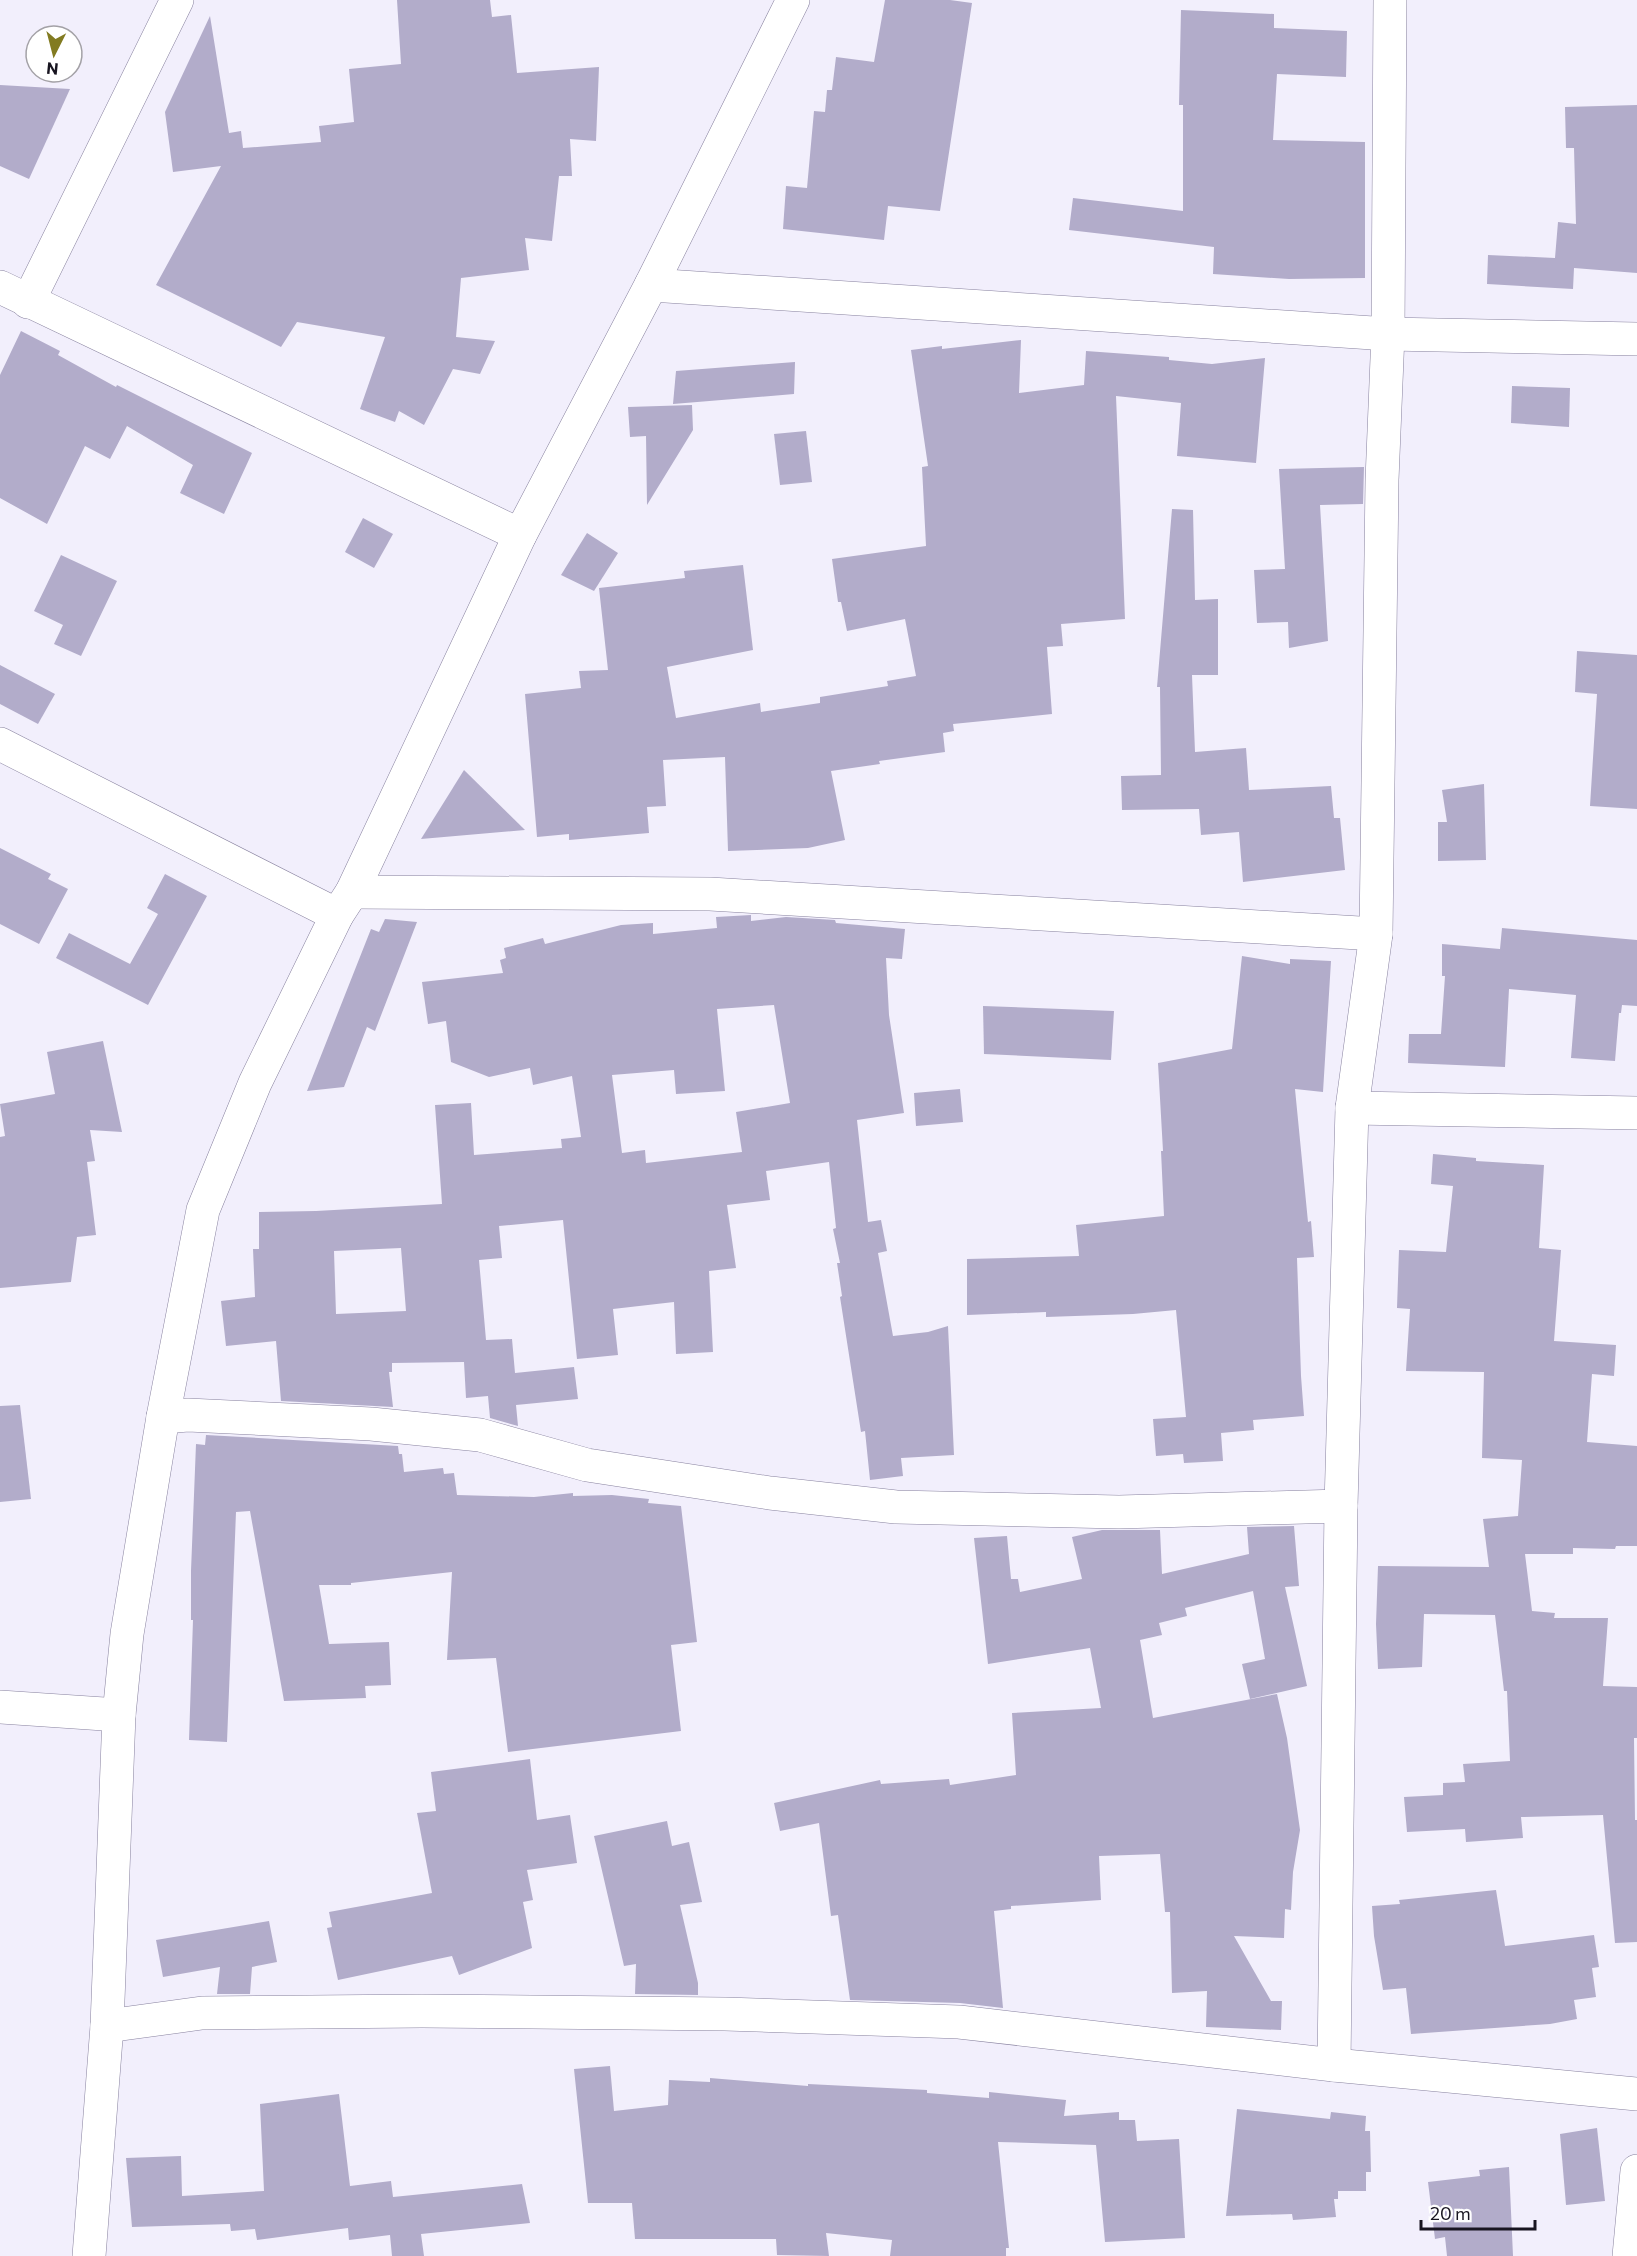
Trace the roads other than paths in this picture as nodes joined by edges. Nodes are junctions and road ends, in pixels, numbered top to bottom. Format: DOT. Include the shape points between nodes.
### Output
graph roads {
  1 [pos="177,0"];
  2 [pos="793,0"];
  3 [pos="1390,0"];
  4 [pos="651,285"];
  5 [pos="14,295"];
  6 [pos="1388,334"];
  7 [pos="1637,339"];
  8 [pos="520,535"];
  9 [pos="0,744"];
  10 [pos="345,903"];
  11 [pos="1376,934"];
  12 [pos="1352,1108"];
  13 [pos="1637,1113"];
  14 [pos="163,1417"];
  15 [pos="1341,1506"];
  16 [pos="0,1707"];
  17 [pos="119,1715"];
  18 [pos="107,2026"];
  19 [pos="1334,2065"];
  20 [pos="1637,2094"];
  21 [pos="1637,2171"];
  22 [pos="89,2256"];
  23 [pos="1629,2256"];
  1 -- 5 [label="street"];
  2 -- 4 [label="street"];
  3 -- 6 [label="street"];
  4 -- 6 [label="street"];
  4 -- 8 [label="street"];
  5 -- 8 [label="street"];
  6 -- 7 [label="street"];
  6 -- 11 [label="street" via="1382,480"];
  8 -- 10 [label="street"];
  9 -- 10 [label="street"];
  10 -- 11 [label="street" via="710,894"];
  10 -- 14 [label="street" via="255,1083 203,1210"];
  11 -- 12 [label="street"];
  12 -- 13 [label="street"];
  12 -- 15 [label="street"];
  14 -- 15 [label="street" via="371,1424 480,1435 587,1465 770,1493 896,1507 1119,1512"];
  14 -- 17 [label="street" via="127,1634"];
  15 -- 19 [label="street"];
  16 -- 17 [label="street"];
  17 -- 18 [label="street"];
  18 -- 19 [label="street" via="202,2013 736,2014 959,2022"];
  18 -- 22 [label="street"];
  19 -- 20 [label="street"];
  21 -- 23 [label="street"];
}
